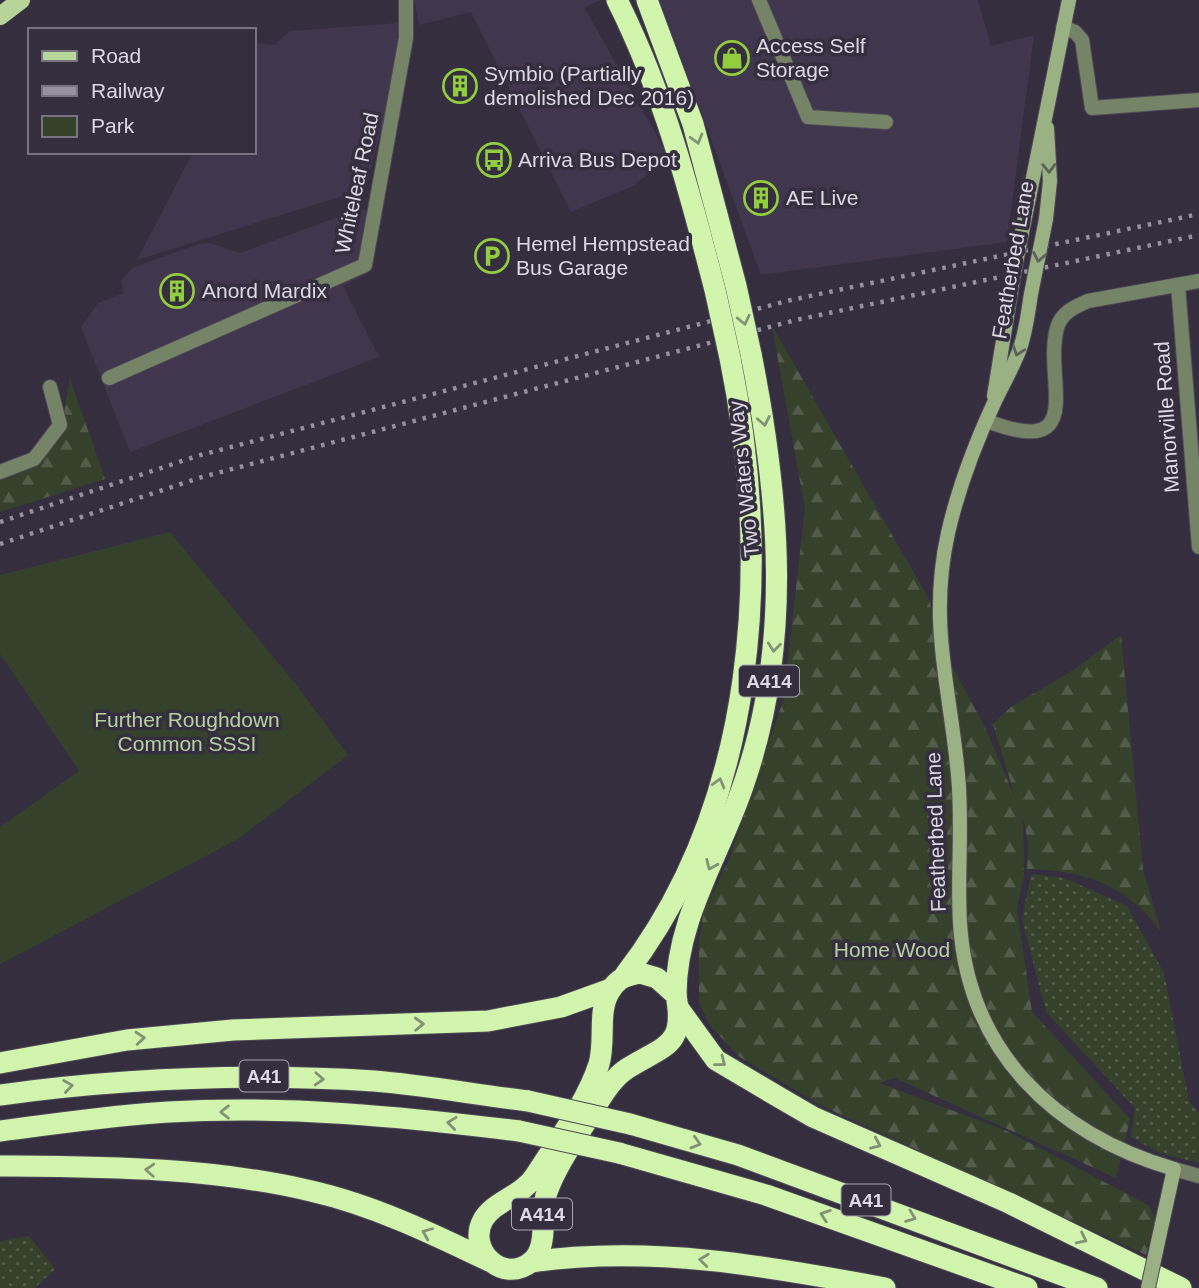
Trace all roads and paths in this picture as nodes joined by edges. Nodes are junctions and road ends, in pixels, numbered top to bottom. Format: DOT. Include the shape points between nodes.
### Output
graph roads {
  1 [pos="22,0"];
  2 [pos="406,0"];
  3 [pos="647,0"];
  4 [pos="759,0"];
  5 [pos="1069,0"];
  6 [pos="619,4"];
  7 [pos="0,16"];
  8 [pos="1063,27"];
  9 [pos="1199,100"];
  10 [pos="1046,117"];
  11 [pos="886,122"];
  12 [pos="1199,281"];
  13 [pos="1180,284"];
  14 [pos="726,288"];
  15 [pos="1199,288"];
  16 [pos="741,356"];
  17 [pos="109,378"];
  18 [pos="50,387"];
  19 [pos="993,405"];
  20 [pos="988,421"];
  21 [pos="0,472"];
  22 [pos="1199,547"];
  23 [pos="618,982"];
  24 [pos="677,1002"];
  25 [pos="0,1063"];
  26 [pos="0,1095"];
  27 [pos="0,1132"];
  28 [pos="0,1166"];
  29 [pos="1174,1169"];
  30 [pos="1199,1176"];
  31 [pos="489,1261"];
  32 [pos="531,1262"];
  33 [pos="885,1288"];
  34 [pos="1027,1288"];
  35 [pos="1097,1288"];
  36 [pos="1148,1288"];
  37 [pos="1181,1288"];
  1 -- 7 [label="main road"];
  2 -- 17 [label="street, Whiteleaf Road" via="406,37 365,265"];
  3 -- 14 [label="highway, Two Waters Way / A414, one-way" via="692,124"];
  4 -- 11 [label="street" via="808,117"];
  5 -- 8 [label="street, Featherbed Lane"];
  6 -- 14 [label="highway, Two Waters Way / A414" via="661,99"];
  8 -- 9 [label="street" via="1082,40 1092,108"];
  8 -- 10 [label="street, Featherbed Lane"];
  10 -- 19 [label="street, Featherbed Lane, bridge"];
  10 -- 19 [label="street, Featherbed Lane, one-way, bridge" via="1050,181 1046,219 1020,347"];
  12 -- 13 [label="street"];
  13 -- 15 [label="street"];
  13 -- 20 [label="street" via="1071,307 1057,326 1057,403 1049,423 1022,432"];
  13 -- 22 [label="street, Manorville Road"];
  14 -- 16 [label="highway, Two Waters Way / A414, bridge"];
  23 -- 16 [label="highway, Two Waters Way / A414, one-way" via="653,938 700,839 733,731 753,583"];
  16 -- 24 [label="highway, Two Waters Way / A414, one-way" via="768,439 778,569 773,654 762,720 743,789 678,950"];
  18 -- 21 [label="street" via="60,425 34,459"];
  19 -- 20 [label="street, Featherbed Lane"];
  20 -- 29 [label="street, Featherbed Lane" via="953,512 937,608 959,779 960,924 969,978 988,1028 1044,1101 1090,1135"];
  23 -- 24 [label="highway" via="640,973 657,978"];
  25 -- 23 [label="highway, one-way" via="127,1040 233,1030 488,1021 561,1007"];
  23 -- 31 [label="highway, A414" via="603,1004 605,1038 591,1085 529,1186 485,1217 478,1232 480,1248"];
  24 -- 32 [label="highway, A414" via="675,1039 609,1085 546,1192 539,1251"];
  24 -- 37 [label="highway, one-way" via="716,1060 782,1100 1009,1203"];
  26 -- 35 [label="highway, A41, one-way, bridge" via="99,1082 254,1076 377,1082 528,1101 751,1159"];
  34 -- 27 [label="highway, A41, one-way, bridge" via="766,1195 619,1153 519,1131 348,1114 239,1111 170,1112"];
  31 -- 28 [label="highway, one-way" via="374,1211 312,1191 178,1171"];
  29 -- 30 [label="street"];
  29 -- 36 [label="street, bridge"];
  31 -- 32 [label="highway" via="509,1269"];
  33 -- 32 [label="highway, one-way" via="699,1259 614,1254"];
}
